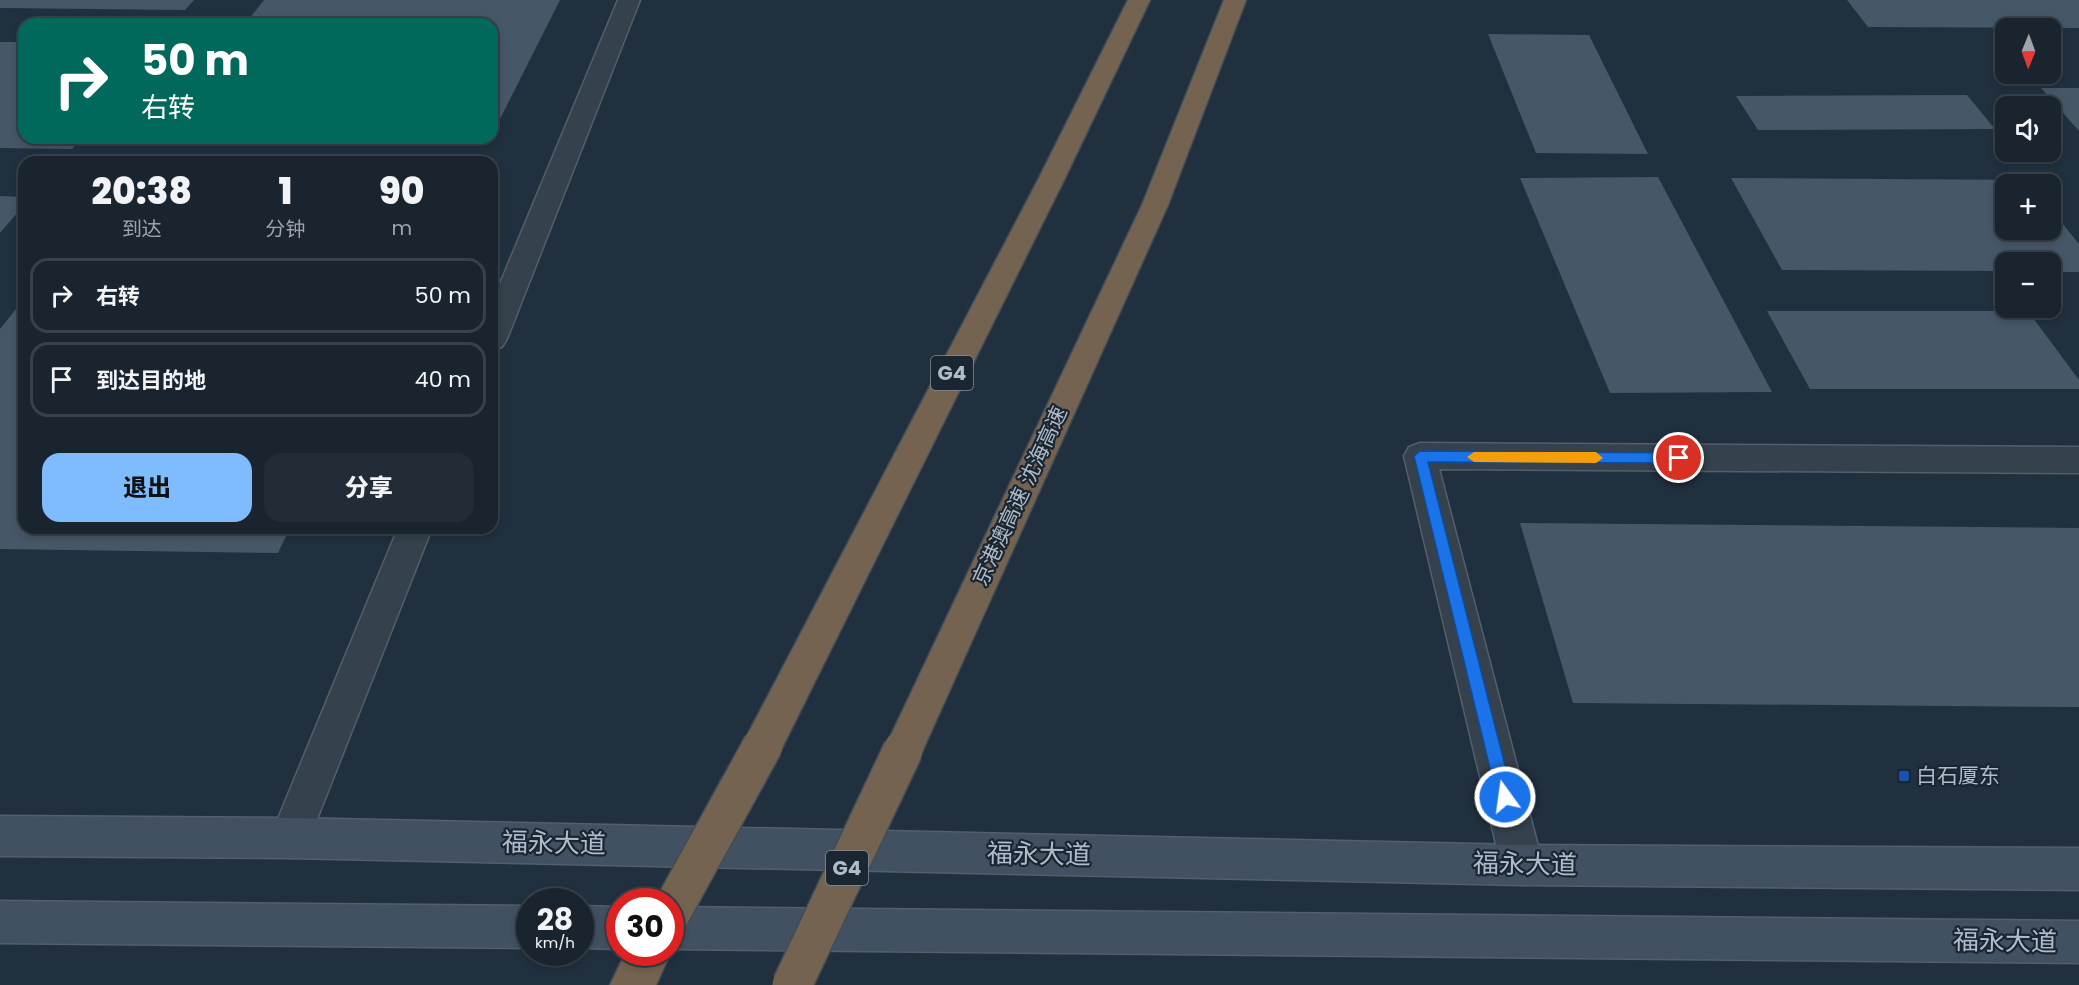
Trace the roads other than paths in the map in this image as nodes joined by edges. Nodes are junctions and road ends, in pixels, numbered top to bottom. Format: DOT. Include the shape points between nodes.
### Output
graph roads {
  1 [pos="629,0"];
  2 [pos="1138,0"];
  3 [pos="1235,0"];
  4 [pos="498,324"];
  5 [pos="2079,460"];
  6 [pos="413,534"];
  7 [pos="0,836"];
  8 [pos="290,838"];
  9 [pos="1522,865"];
  10 [pos="2079,869"];
  11 [pos="684,889"];
  12 [pos="0,922"];
  13 [pos="516,927"];
  14 [pos="684,928"];
  15 [pos="2079,942"];
  16 [pos="642,966"];
  17 [pos="632,985"];
  18 [pos="792,985"];
  1 -- 4 [label="street"];
  2 -- 11 [label="highway, G4, bridge" via="1052,178 763,745"];
  3 -- 18 [label="highway, 京港澳高速 沈海高速 / G4, bridge" via="1155,205"];
  5 -- 9 [label="street" via="1420,456"];
  6 -- 8 [label="street"];
  7 -- 8 [label="main road, 福永大道"];
  8 -- 9 [label="main road, 福永大道"];
  9 -- 10 [label="main road, 福永大道"];
  12 -- 13 [label="main road"];
  14 -- 15 [label="main road, 福永大道"];
  16 -- 17 [label="highway"];
}
